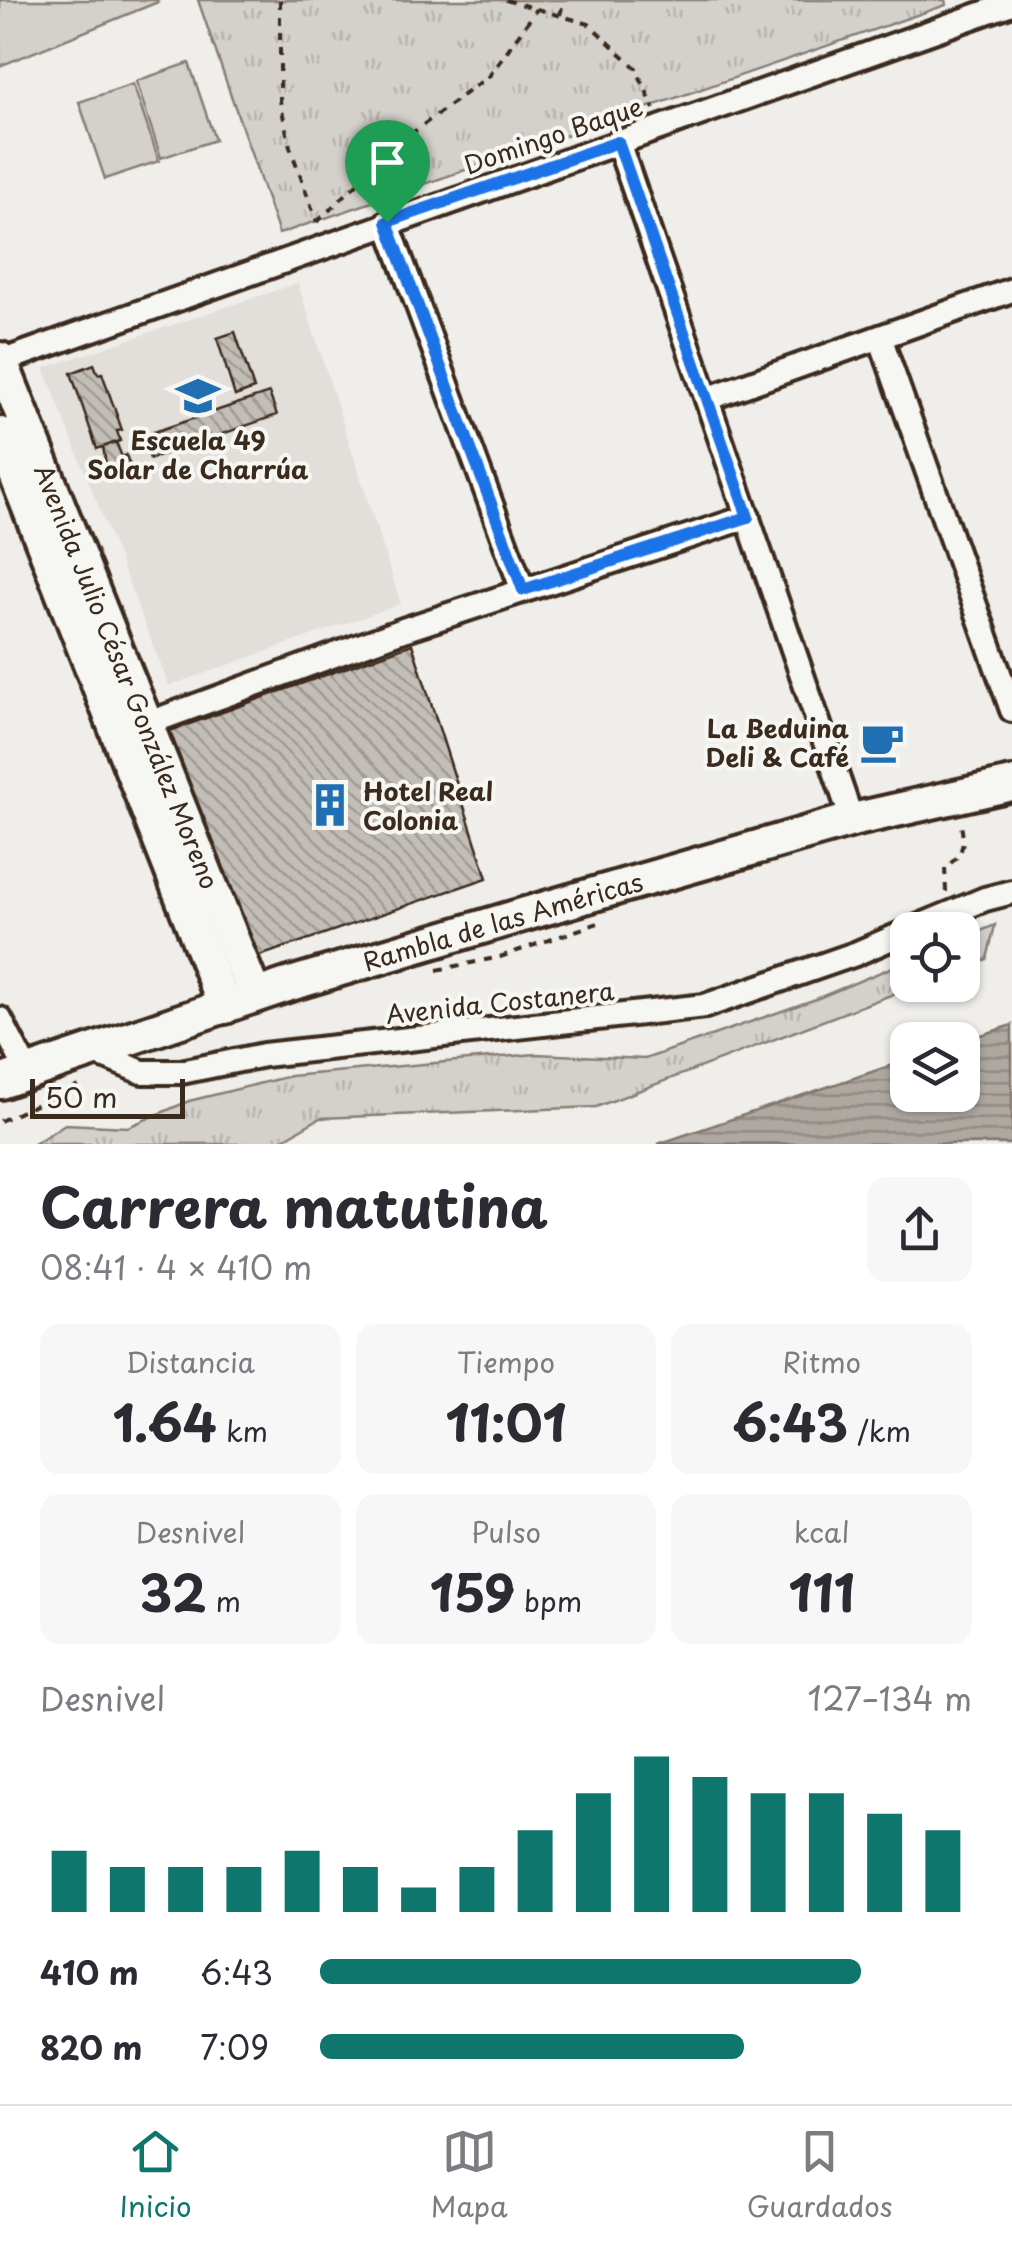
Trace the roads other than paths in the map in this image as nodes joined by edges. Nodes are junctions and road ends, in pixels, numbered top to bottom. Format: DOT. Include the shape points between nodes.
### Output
graph roads {
  1 [pos="1012,3"];
  2 [pos="618,142"];
  3 [pos="387,222"];
  4 [pos="1012,290"];
  5 [pos="880,337"];
  6 [pos="0,361"];
  7 [pos="708,398"];
  8 [pos="0,434"];
  9 [pos="748,517"];
  10 [pos="523,590"];
  11 [pos="1012,710"];
  12 [pos="146,724"];
  13 [pos="1012,784"];
  14 [pos="852,820"];
  15 [pos="1012,892"];
  16 [pos="955,912"];
  17 [pos="890,938"];
  18 [pos="240,1002"];
  19 [pos="0,1019"];
  20 [pos="90,1051"];
  21 [pos="14,1077"];
  1 -- 2 [label="street, Domingo Baque"];
  2 -- 3 [label="street, Domingo Baque"];
  2 -- 7 [label="street"];
  3 -- 6 [label="street, Domingo Baque"];
  3 -- 10 [label="street"];
  4 -- 5 [label="street"];
  5 -- 7 [label="street"];
  5 -- 11 [label="street"];
  6 -- 12 [label="street, Avenida Julio César González Moreno"];
  7 -- 9 [label="street"];
  8 -- 18 [label="street, Avenida Julio César González Moreno"];
  9 -- 10 [label="street"];
  9 -- 14 [label="street"];
  10 -- 12 [label="street"];
  12 -- 18 [label="street, Avenida Julio César González Moreno"];
  13 -- 14 [label="street, Rambla de las Américas"];
  14 -- 18 [label="street, Rambla de las Américas"];
  15 -- 16 [label="street, Avenida Costanera"];
  17 -- 20 [label="street, Avenida Costanera" via="705,1006 264,1055 181,1072 142,1072"];
  18 -- 20 [label="street, Rambla de las Américas"];
  19 -- 21 [label="street"];
  20 -- 21 [label="street, Rambla de las Américas"];
}
